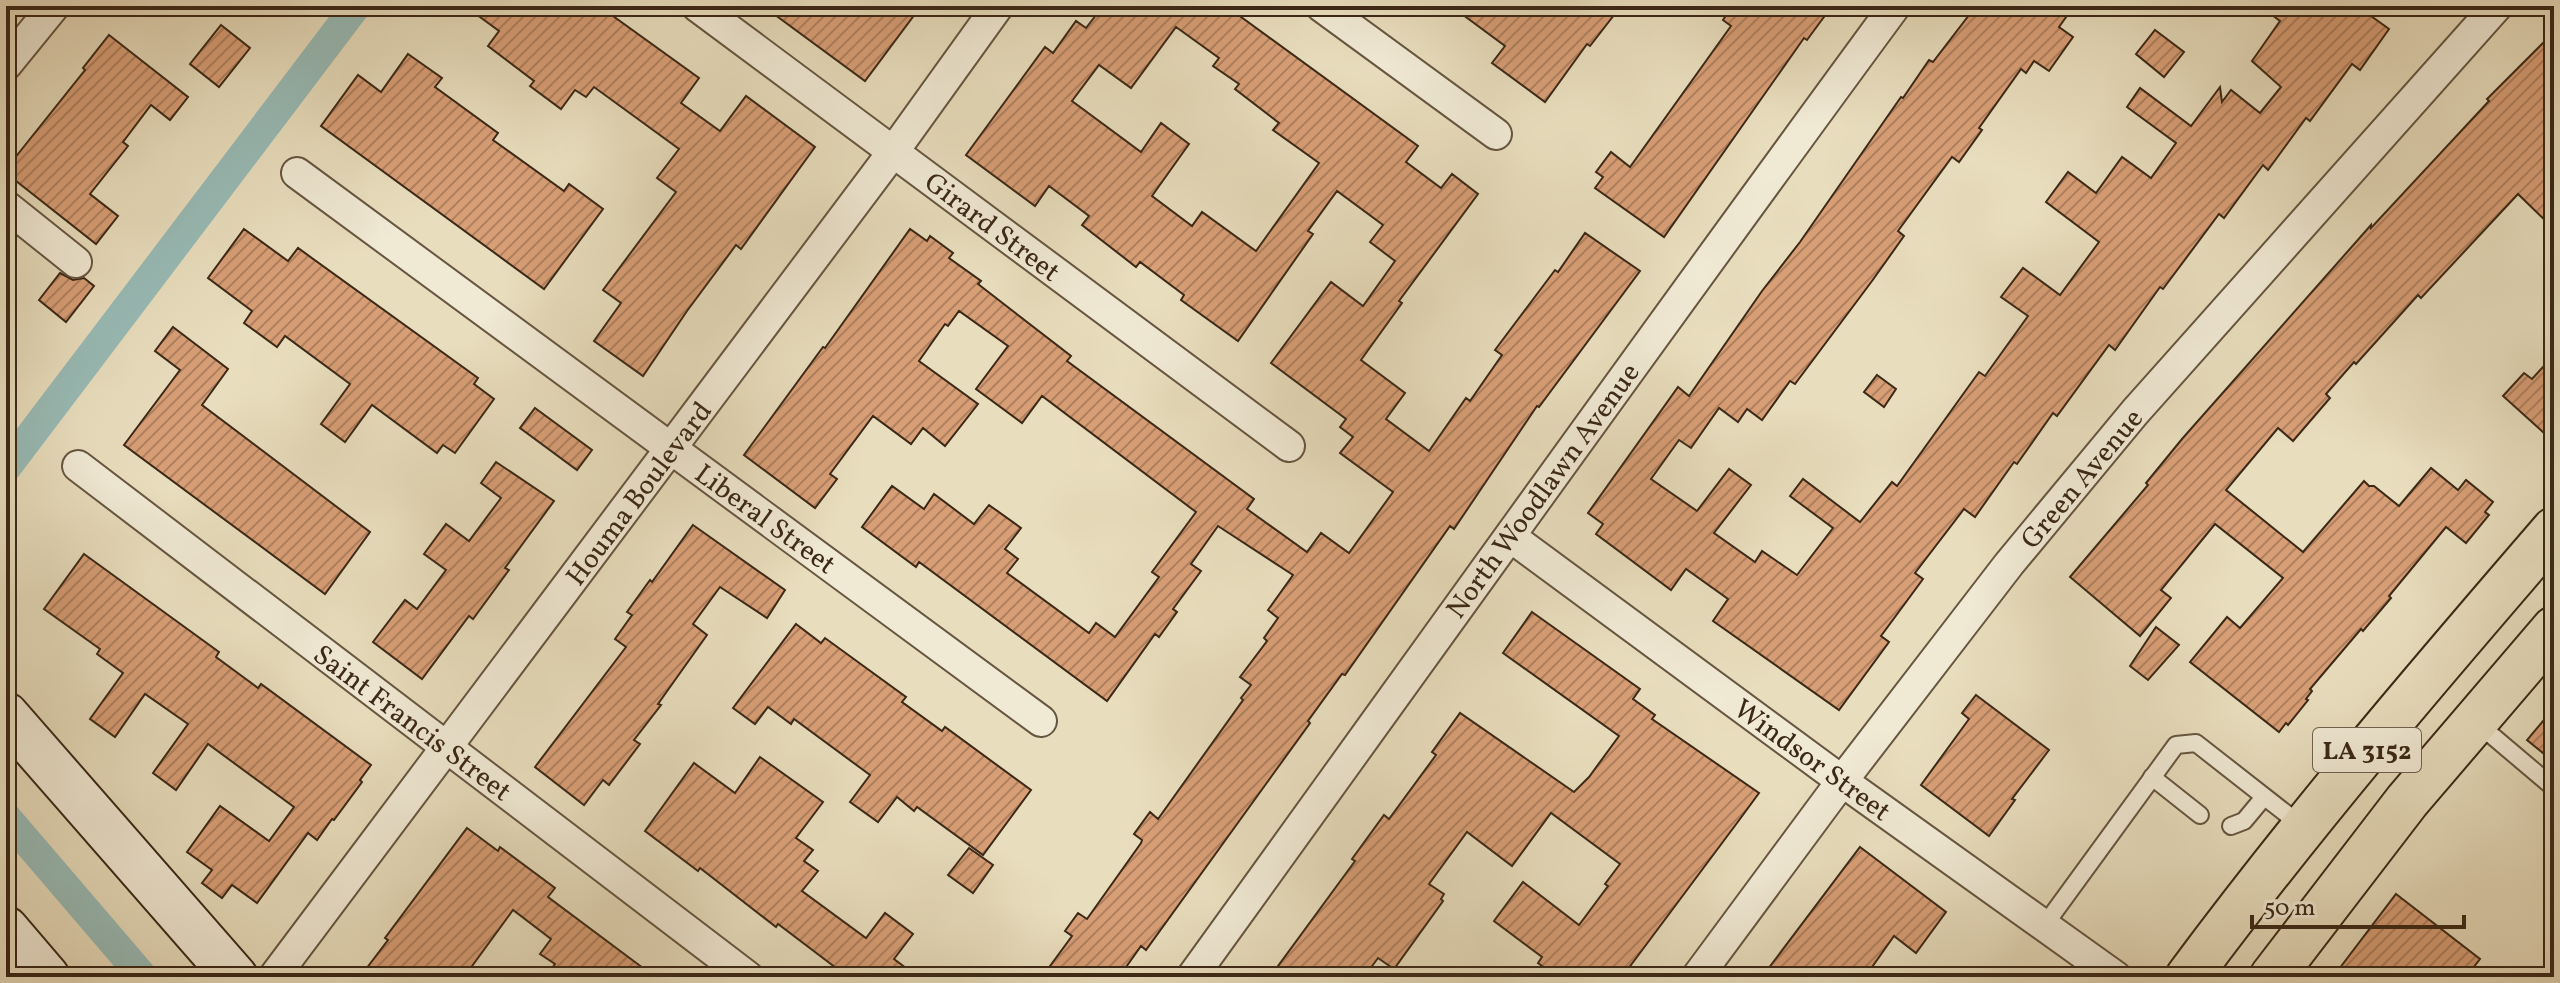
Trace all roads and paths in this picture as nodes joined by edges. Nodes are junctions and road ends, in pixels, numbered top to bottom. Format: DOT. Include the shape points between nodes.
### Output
graph roads {
  1 [pos="54,6"];
  2 [pos="697,6"];
  3 [pos="998,6"];
  4 [pos="1321,6"];
  5 [pos="1895,6"];
  6 [pos="2497,6"];
  7 [pos="6,65"];
  8 [pos="1496,134"];
  9 [pos="893,152"];
  10 [pos="297,173"];
  11 [pos="6,206"];
  12 [pos="76,262"];
  13 [pos="1289,446"];
  14 [pos="672,449"];
  15 [pos="78,466"];
  16 [pos="2554,530"];
  17 [pos="1511,537"];
  18 [pos="2554,629"];
  19 [pos="6,715"];
  20 [pos="1041,721"];
  21 [pos="2475,721"];
  22 [pos="447,748"];
  23 [pos="2152,777"];
  24 [pos="1842,781"];
  25 [pos="2554,788"];
  26 [pos="2264,797"];
  27 [pos="2200,815"];
  28 [pos="2231,826"];
  29 [pos="2304,828"];
  30 [pos="2242,907"];
  31 [pos="2044,926"];
  32 [pos="6,929"];
  33 [pos="47,977"];
  34 [pos="235,977"];
  35 [pos="274,977"];
  36 [pos="748,977"];
  37 [pos="1192,977"];
  38 [pos="1697,977"];
  39 [pos="2116,977"];
  40 [pos="2188,977"];
  41 [pos="2224,977"];
  42 [pos="2272,977"];
  1 -- 7 [label="street"];
  2 -- 9 [label="street, Girard Street"];
  3 -- 9 [label="street, Houma Boulevard"];
  4 -- 8 [label="street"];
  5 -- 17 [label="street, North Woodlawn Avenue"];
  6 -- 24 [label="street, Green Avenue" via="2125,424"];
  9 -- 13 [label="street, Girard Street"];
  9 -- 14 [label="street, Houma Boulevard"];
  10 -- 14 [label="street, Liberal Street"];
  11 -- 12 [label="street"];
  14 -- 20 [label="street, Liberal Street"];
  14 -- 22 [label="street, Houma Boulevard"];
  15 -- 22 [label="street, Saint Francis Street"];
  16 -- 29 [label="highway, LA 3152"];
  17 -- 24 [label="street, Windsor Street"];
  17 -- 37 [label="street, North Woodlawn Avenue"];
  18 -- 21 [label="highway, LA 3152"];
  19 -- 34 [label="main road"];
  21 -- 25 [label="lane"];
  21 -- 42 [label="highway, LA 3152"];
  22 -- 35 [label="street, Houma Boulevard"];
  22 -- 36 [label="street, Saint Francis Street"];
  23 -- 26 [label="lane" via="2176,745 2196,743"];
  23 -- 27 [label="lane"];
  23 -- 31 [label="lane"];
  24 -- 31 [label="street, Windsor Street"];
  24 -- 38 [label="street, Green Avenue"];
  26 -- 28 [label="lane" via="2244,821"];
  26 -- 29 [label="lane"];
  29 -- 30 [label="highway, LA 3152"];
  30 -- 40 [label="highway, LA 3152"];
  30 -- 41 [label="highway" via="2249,943"];
  31 -- 39 [label="street, Windsor Street"];
  32 -- 33 [label="main road"];
}
